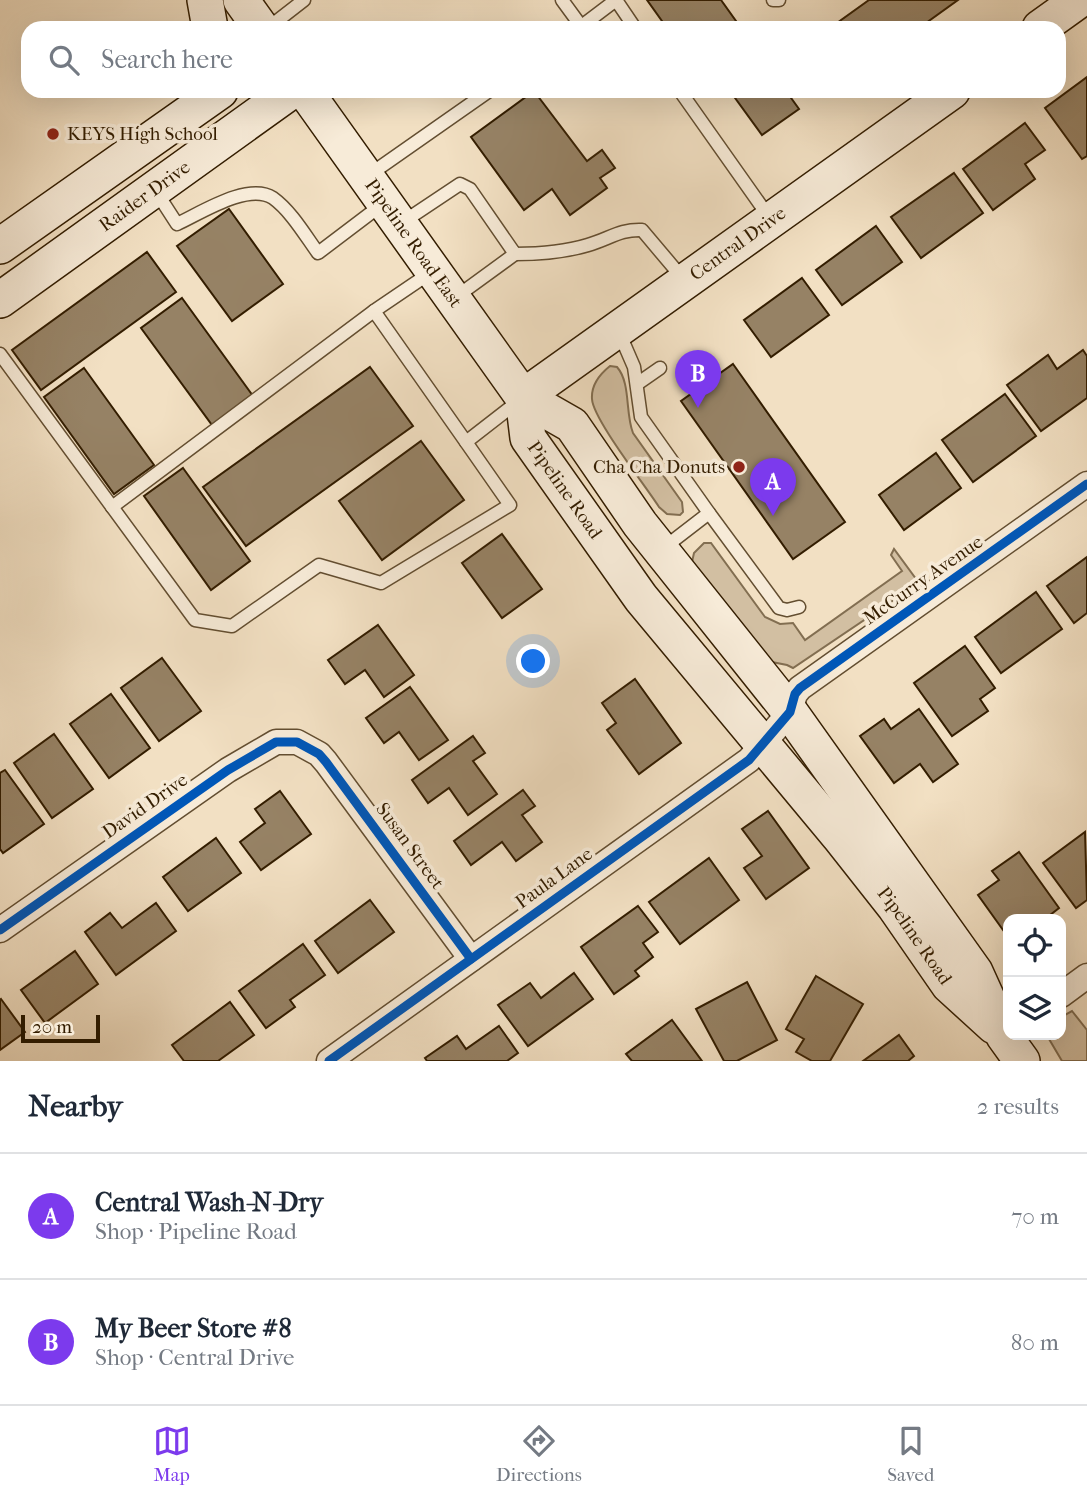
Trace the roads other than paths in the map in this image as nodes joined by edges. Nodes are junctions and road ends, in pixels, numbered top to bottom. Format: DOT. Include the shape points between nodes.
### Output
graph roads {
  1 [pos="205,0"];
  2 [pos="240,0"];
  3 [pos="304,0"];
  4 [pos="562,0"];
  5 [pos="773,0"];
  6 [pos="779,0"];
  7 [pos="1079,0"];
  8 [pos="209,21"];
  9 [pos="256,21"];
  10 [pos="277,21"];
  11 [pos="576,21"];
  12 [pos="588,21"];
  13 [pos="630,21"];
  14 [pos="1050,21"];
  15 [pos="182,98"];
  16 [pos="210,98"];
  17 [pos="281,98"];
  18 [pos="310,98"];
  19 [pos="482,98"];
  20 [pos="685,98"];
  21 [pos="942,98"];
  22 [pos="159,134"];
  23 [pos="154,190"];
  24 [pos="384,201"];
  25 [pos="41,217"];
  26 [pos="771,220"];
  27 [pos="0,246"];
  28 [pos="67,252"];
  29 [pos="515,254"];
  30 [pos="433,271"];
  31 [pos="685,282"];
  32 [pos="453,299"];
  33 [pos="0,300"];
  34 [pos="374,311"];
  35 [pos="618,330"];
  36 [pos="0,354"];
  37 [pos="660,368"];
  38 [pos="637,384"];
  39 [pos="523,397"];
  40 [pos="466,442"];
  41 [pos="1087,484"];
  42 [pos="112,507"];
  43 [pos="709,513"];
  44 [pos="661,550"];
  45 [pos="799,607"];
  46 [pos="790,712"];
  47 [pos="764,743"];
  48 [pos="319,754"];
  49 [pos="0,930"];
  50 [pos="471,959"];
  51 [pos="1087,976"];
  52 [pos="1066,991"];
  53 [pos="1012,1043"];
  54 [pos="330,1061"];
  1 -- 8 [label="main road"];
  2 -- 9 [label="main road"];
  3 -- 10 [label="lane"];
  4 -- 11 [label="lane"];
  5 -- 6 [label="lane"];
  7 -- 14 [label="main road"];
  12 -- 13 [label="lane" via="615,0"];
  15 -- 22 [label="main road"];
  16 -- 22 [label="main road"];
  17 -- 23 [label="main road, Raider Drive"];
  18 -- 24 [label="main road, Pipeline Road East"];
  19 -- 24 [label="lane"];
  20 -- 26 [label="lane"];
  21 -- 26 [label="main road, Central Drive"];
  22 -- 25 [label="main road"];
  23 -- 24 [label="lane" via="177,224 248,192 272,197 318,253"];
  23 -- 28 [label="main road, Raider Drive"];
  24 -- 29 [label="lane" via="460,184 470,189"];
  24 -- 30 [label="main road, Pipeline Road East"];
  25 -- 27 [label="main road"];
  25 -- 28 [label="main road"];
  26 -- 31 [label="main road, Central Drive"];
  28 -- 33 [label="main road, Raider Drive"];
  29 -- 31 [label="lane" via="544,254 589,245 627,229 642,230"];
  29 -- 32 [label="lane"];
  30 -- 32 [label="main road, Pipeline Road East"];
  30 -- 34 [label="lane"];
  31 -- 35 [label="main road, Central Drive"];
  32 -- 39 [label="main road, Pipeline Road East"];
  34 -- 40 [label="lane"];
  34 -- 42 [label="lane"];
  35 -- 38 [label="lane" via="632,359"];
  35 -- 39 [label="main road, Central Drive"];
  36 -- 42 [label="lane"];
  37 -- 38 [label="lane"];
  38 -- 43 [label="lane" via="643,423"];
  39 -- 40 [label="lane"];
  39 -- 44 [label="main road, Pipeline Road" via="572,425"];
  39 -- 47 [label="main road, Pipeline Road" via="528,438 641,598"];
  40 -- 42 [label="lane" via="510,505 381,583 319,565 232,626 195,620"];
  41 -- 46 [label="street, McCurry Avenue" via="800,688"];
  43 -- 44 [label="lane"];
  43 -- 45 [label="lane" via="779,608"];
  44 -- 46 [label="main road, Pipeline Road"];
  46 -- 47 [label="street, Paula Lane"];
  46 -- 53 [label="main road, Pipeline Road" via="975,972"];
  47 -- 50 [label="street, Paula Lane" via="749,760"];
  47 -- 53 [label="main road, Pipeline Road" via="895,907 949,985"];
  48 -- 49 [label="street, David Drive" via="297,742 276,742 228,770"];
  48 -- 50 [label="street, Susan Street"];
  50 -- 54 [label="street, Paula Lane"];
  51 -- 52 [label="street"];
}
